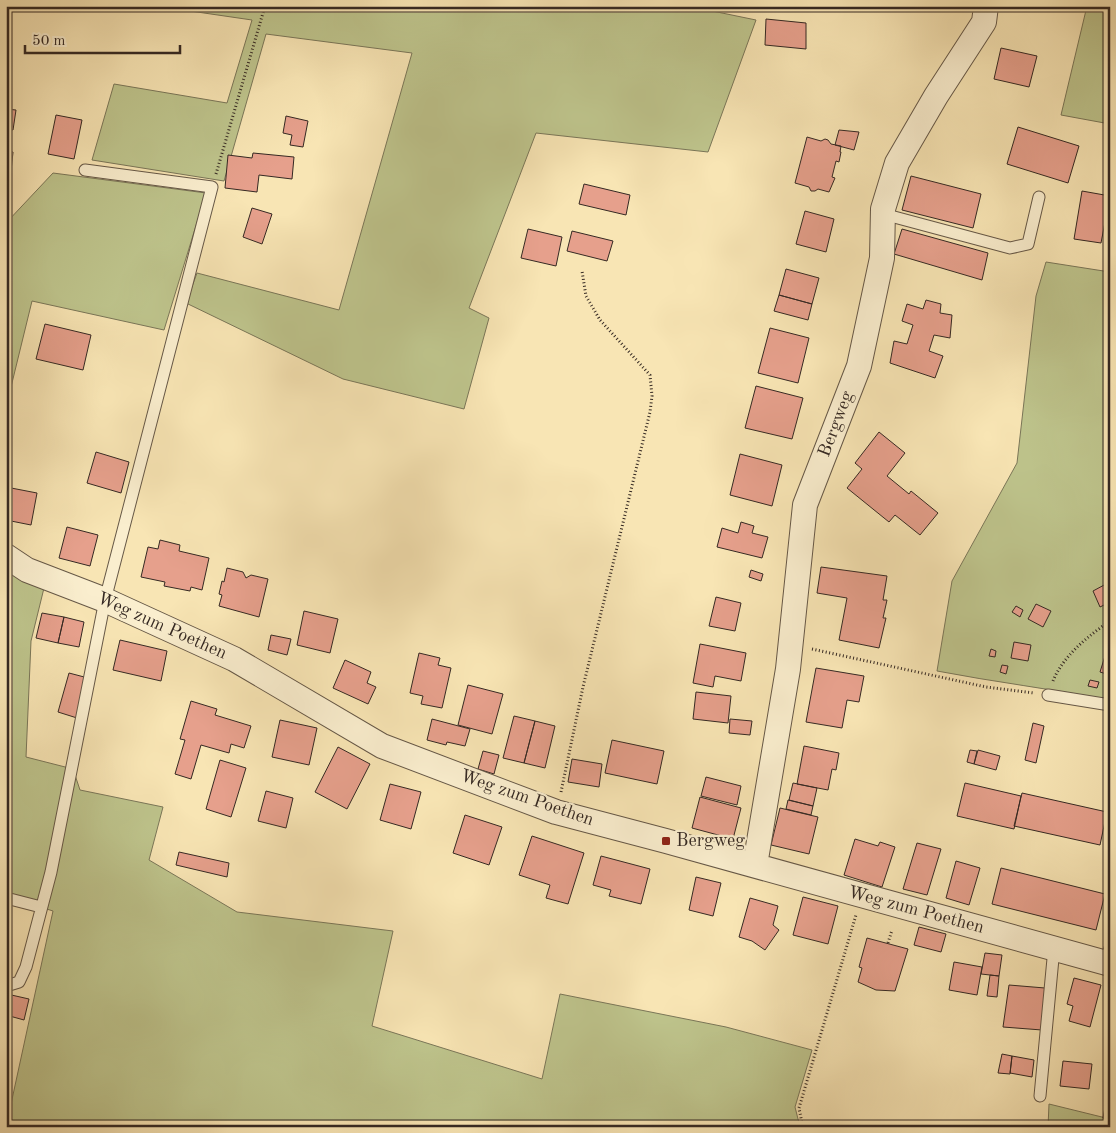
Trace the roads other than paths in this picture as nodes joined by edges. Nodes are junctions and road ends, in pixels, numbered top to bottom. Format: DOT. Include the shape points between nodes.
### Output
graph roads {
  1 [pos="986,6"];
  2 [pos="85,170"];
  3 [pos="1039,197"];
  4 [pos="883,214"];
  5 [pos="6,556"];
  6 [pos="105,600"];
  7 [pos="1048,695"];
  8 [pos="1110,706"];
  9 [pos="755,865"];
  10 [pos="6,898"];
  11 [pos="41,907"];
  12 [pos="1054,948"];
  13 [pos="1108,958"];
  14 [pos="6,986"];
  15 [pos="1040,1096"];
  1 -- 4 [label="street, Bergweg" via="984,22 897,163"];
  2 -- 6 [label="lane" via="212,187"];
  3 -- 4 [label="lane" via="1028,244 1010,248"];
  4 -- 9 [label="street, Bergweg" via="882,258 859,366 805,505 788,669"];
  5 -- 6 [label="street, Weg zum Poethen" via="27,570"];
  6 -- 9 [label="street, Weg zum Poethen" via="234,658 382,746 556,812"];
  6 -- 11 [label="lane" via="51,872"];
  7 -- 8 [label="lane"];
  9 -- 12 [label="street, Weg zum Poethen"];
  10 -- 11 [label="lane"];
  11 -- 14 [label="lane" via="26,967 19,982"];
  12 -- 13 [label="street, Weg zum Poethen"];
  12 -- 15 [label="lane"];
}
